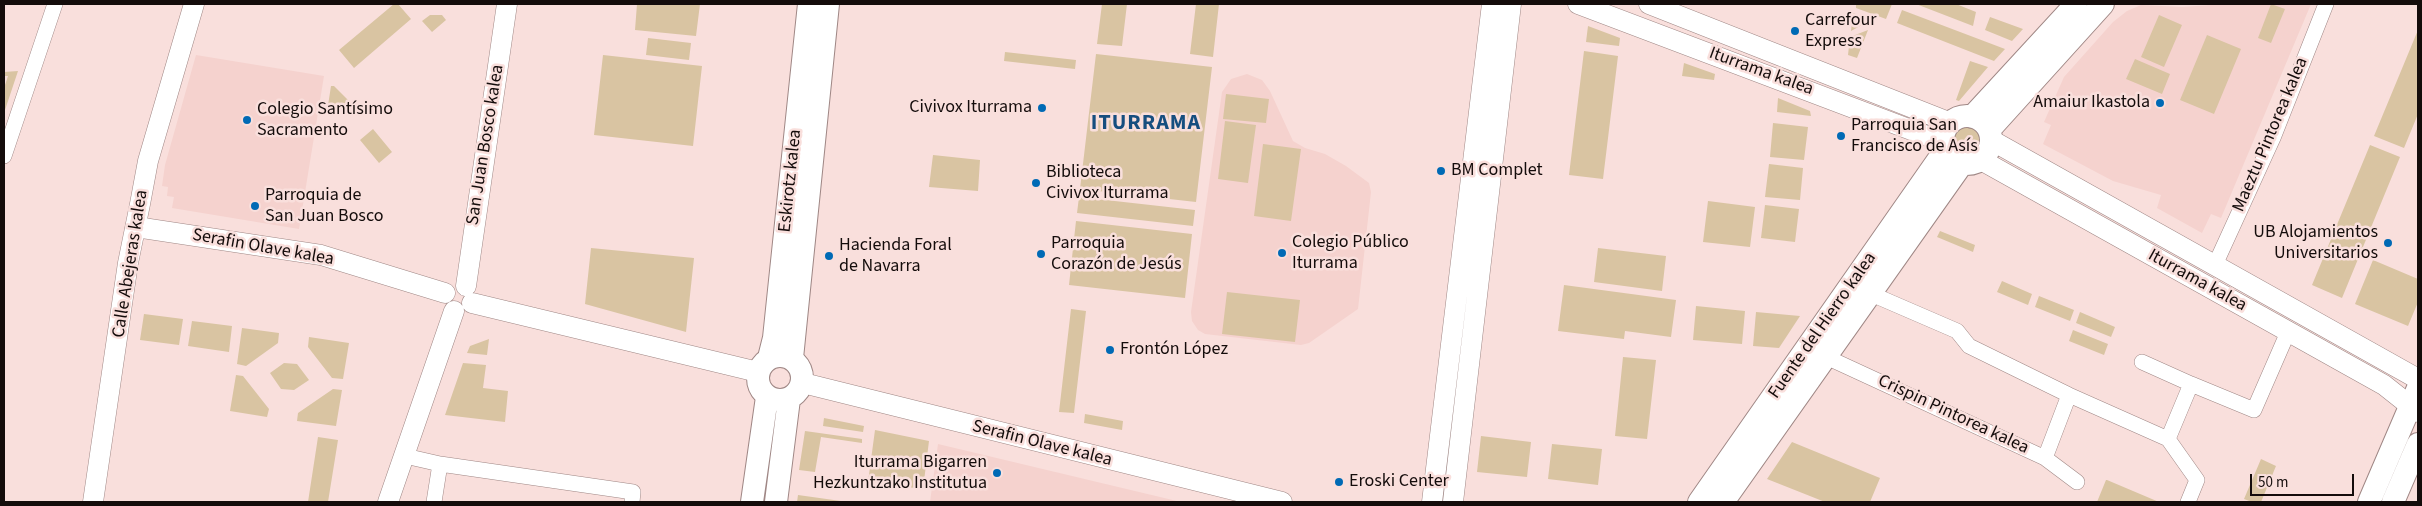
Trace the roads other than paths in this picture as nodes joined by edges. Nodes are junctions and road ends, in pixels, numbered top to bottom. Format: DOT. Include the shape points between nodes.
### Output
graph roads {
  1 [pos="56,4"];
  2 [pos="194,4"];
  3 [pos="206,4"];
  4 [pos="507,4"];
  5 [pos="809,4"];
  6 [pos="828,4"];
  7 [pos="1492,4"];
  8 [pos="1511,4"];
  9 [pos="1578,4"];
  10 [pos="1649,4"];
  11 [pos="2076,4"];
  12 [pos="2103,4"];
  13 [pos="2326,4"];
  14 [pos="186,30"];
  15 [pos="1984,129"];
  16 [pos="1956,148"];
  17 [pos="4,156"];
  18 [pos="136,227"];
  19 [pos="2215,265"];
  20 [pos="1869,293"];
  21 [pos="464,300"];
  22 [pos="2288,332"];
  23 [pos="1824,356"];
  24 [pos="792,358"];
  25 [pos="2142,362"];
  26 [pos="764,365"];
  27 [pos="2418,379"];
  28 [pos="2191,384"];
  29 [pos="796,391"];
  30 [pos="2069,395"];
  31 [pos="767,397"];
  32 [pos="2416,402"];
  33 [pos="2168,439"];
  34 [pos="2418,444"];
  35 [pos="404,456"];
  36 [pos="2045,458"];
  37 [pos="440,464"];
  38 [pos="2077,482"];
  39 [pos="94,502"];
  40 [pos="388,502"];
  41 [pos="434,502"];
  42 [pos="632,502"];
  43 [pos="752,502"];
  44 [pos="776,502"];
  45 [pos="1282,502"];
  46 [pos="1432,502"];
  47 [pos="1453,502"];
  48 [pos="1699,502"];
  49 [pos="1723,502"];
  50 [pos="2188,502"];
  51 [pos="2369,502"];
  52 [pos="2394,502"];
  1 -- 17 [label="street"];
  2 -- 14 [label="street, Calle Abejeras kalea"];
  3 -- 14 [label="street, Calle Abejeras kalea"];
  4 -- 21 [label="street, San Juan Bosco kalea"];
  5 -- 26 [label="main road, Eskirotz kalea" via="774,338"];
  6 -- 24 [label="main road, Eskirotz kalea"];
  7 -- 46 [label="street"];
  8 -- 47 [label="street"];
  9 -- 16 [label="street, Iturrama kalea"];
  10 -- 16 [label="street, Iturrama kalea"];
  11 -- 15 [label="main road"];
  12 -- 15 [label="main road"];
  13 -- 19 [label="street, Maeztu Pintorea kalea" via="2273,138"];
  14 -- 18 [label="street, Calle Abejeras kalea" via="148,161"];
  15 -- 16 [label="main road" via="1990,147"];
  15 -- 16 [label="main road" via="1958,118"];
  15 -- 19 [label="street, Iturrama kalea"];
  16 -- 20 [label="main road, Fuente del Hierro kalea"];
  16 -- 22 [label="street, Iturrama kalea"];
  16 -- 48 [label="main road, Fuente del Hierro kalea" via="1875,254"];
  18 -- 21 [label="street, Serafin Olave kalea" via="321,255 445,293 448,307"];
  18 -- 39 [label="street, Calle Abejeras kalea"];
  19 -- 27 [label="street, Iturrama kalea"];
  20 -- 23 [label="main road, Fuente del Hierro kalea"];
  20 -- 30 [label="street" via="1957,331 1969,346"];
  21 -- 26 [label="street"];
  21 -- 35 [label="street, San Juan Bosco kalea"];
  22 -- 28 [label="street" via="2254,410"];
  22 -- 32 [label="street, Iturrama kalea"];
  23 -- 36 [label="street, Crispin Pintorea kalea"];
  23 -- 49 [label="main road, Fuente del Hierro kalea"];
  24 -- 26 [label="main road" via="780,355"];
  24 -- 29 [label="main road" via="803,374"];
  25 -- 28 [label="street"];
  26 -- 31 [label="main road" via="759,386"];
  28 -- 33 [label="street"];
  29 -- 31 [label="main road" via="778,401"];
  29 -- 44 [label="main road"];
  29 -- 45 [label="street, Serafin Olave kalea"];
  30 -- 33 [label="street"];
  30 -- 36 [label="street"];
  31 -- 43 [label="main road"];
  32 -- 51 [label="main road"];
  33 -- 50 [label="street" via="2197,480"];
  34 -- 52 [label="main road"];
  35 -- 37 [label="street"];
  35 -- 40 [label="street, San Juan Bosco kalea"];
  36 -- 38 [label="street, Crispin Pintorea kalea"];
  37 -- 41 [label="street"];
  37 -- 42 [label="street" via="633,492"];
}
